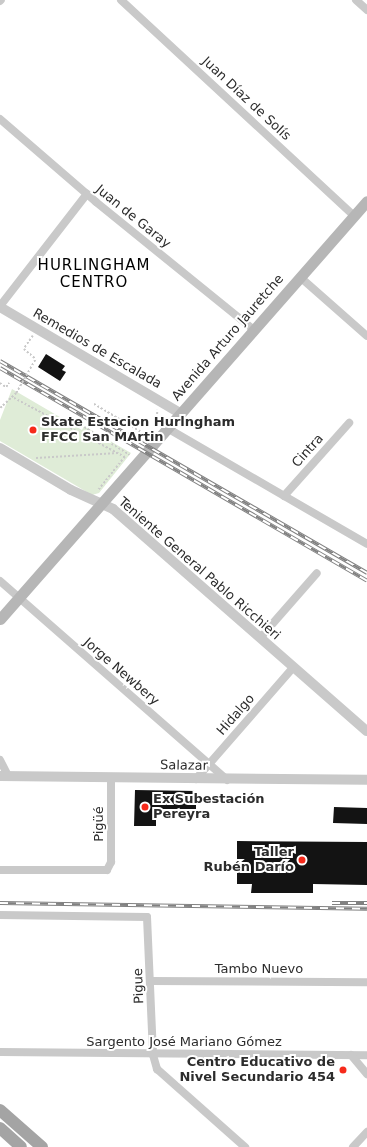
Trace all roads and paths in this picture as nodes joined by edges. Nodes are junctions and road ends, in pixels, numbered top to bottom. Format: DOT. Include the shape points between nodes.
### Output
graph roads {
  1 [pos="121,0"];
  2 [pos="356,0"];
  3 [pos="367,10"];
  4 [pos="0,119"];
  5 [pos="87,194"];
  6 [pos="367,202"];
  7 [pos="354,216"];
  8 [pos="300,277"];
  9 [pos="0,306"];
  10 [pos="254,330"];
  11 [pos="34,335"];
  12 [pos="367,336"];
  13 [pos="0,383"];
  14 [pos="9,383"];
  15 [pos="14,398"];
  16 [pos="94,404"];
  17 [pos="157,406"];
  18 [pos="0,408"];
  19 [pos="180,413"];
  20 [pos="349,423"];
  21 [pos="81,425"];
  22 [pos="167,428"];
  23 [pos="156,441"];
  24 [pos="0,448"];
  25 [pos="118,453"];
  26 [pos="19,460"];
  27 [pos="139,460"];
  28 [pos="284,496"];
  29 [pos="104,503"];
  30 [pos="367,544"];
  31 [pos="317,573"];
  32 [pos="0,581"];
  33 [pos="19,598"];
  34 [pos="0,619"];
  35 [pos="260,638"];
  36 [pos="293,668"];
  37 [pos="367,731"];
  38 [pos="0,760"];
  39 [pos="208,764"];
  40 [pos="4,776"];
  41 [pos="110,778"];
  42 [pos="196,779"];
  43 [pos="227,780"];
  44 [pos="367,780"];
  45 [pos="0,870"];
  46 [pos="0,915"];
  47 [pos="150,981"];
  48 [pos="367,982"];
  49 [pos="0,1052"];
  50 [pos="153,1055"];
  51 [pos="351,1055"];
  52 [pos="367,1055"];
  53 [pos="367,1074"];
  54 [pos="0,1110"];
  55 [pos="0,1128"];
  56 [pos="367,1132"];
  57 [pos="21,1147"];
  58 [pos="42,1147"];
  59 [pos="245,1147"];
  60 [pos="353,1147"];
  1 -- 7 [label="street, Juan Díaz de Solís"];
  2 -- 3 [label="street"];
  4 -- 5 [label="street, Juan de Garay"];
  5 -- 9 [label="street"];
  5 -- 10 [label="street, Juan de Garay"];
  6 -- 7 [label="main road, Avenida Arturo Jauretche"];
  7 -- 8 [label="main road, Avenida Arturo Jauretche"];
  8 -- 10 [label="main road, Avenida Arturo Jauretche"];
  8 -- 12 [label="street"];
  9 -- 19 [label="street, Remedios de Escalada"];
  10 -- 19 [label="main road, Avenida Arturo Jauretche"];
  11 -- 18 [label="path, bridge" via="24,349 36,359 16,393"];
  13 -- 14 [label="path" via="6,387"];
  15 -- 25 [label="path"];
  16 -- 23 [label="path"];
  17 -- 23 [label="path"];
  19 -- 22 [label="main road, Avenida Arturo Jauretche"];
  20 -- 28 [label="street, Cintra"];
  21 -- 27 [label="path"];
  22 -- 23 [label="main road, Avenida Arturo Jauretche"];
  22 -- 28 [label="street"];
  23 -- 27 [label="main road, Avenida Arturo Jauretche"];
  24 -- 26 [label="street, Teniente General Pablo Ricchieri"];
  25 -- 26 [label="path"];
  25 -- 29 [label="path" via="125,457 97,491"];
  26 -- 29 [label="street, Teniente General Pablo Ricchieri"];
  27 -- 29 [label="main road, Avenida Arturo Jauretche"];
  28 -- 30 [label="street"];
  29 -- 33 [label="main road, Avenida Arturo Jauretche"];
  29 -- 35 [label="street, Teniente General Pablo Ricchieri"];
  31 -- 35 [label="street"];
  32 -- 33 [label="street, Jorge Newbery"];
  33 -- 34 [label="main road, Avenida Arturo Jauretche"];
  33 -- 39 [label="street, Jorge Newbery"];
  35 -- 36 [label="street, Teniente General Pablo Ricchieri"];
  36 -- 37 [label="street, Teniente General Pablo Ricchieri"];
  36 -- 39 [label="street, Hidalgo"];
  38 -- 40 [label="street"];
  39 -- 42 [label="street, Hidalgo"];
  39 -- 43 [label="street, Jorge Newbery"];
  40 -- 41 [label="street, Salazar"];
  41 -- 42 [label="street, Salazar"];
  41 -- 45 [label="street, Pigüé" via="111,862 107,870"];
  42 -- 43 [label="street, Salazar"];
  43 -- 44 [label="street, Salazar"];
  46 -- 47 [label="street, Pigue" via="147,917"];
  47 -- 48 [label="street, Tambo Nuevo"];
  47 -- 50 [label="street, Pigue"];
  49 -- 50 [label="street, Sargento José Mariano Gómez"];
  50 -- 51 [label="street, Sargento José Mariano Gómez"];
  50 -- 59 [label="street" via="157,1068"];
  51 -- 52 [label="street, Sargento José Mariano Gómez"];
  51 -- 53 [label="street"];
  54 -- 58 [label="main road"];
  55 -- 57 [label="main road"];
  56 -- 60 [label="street"];
}
